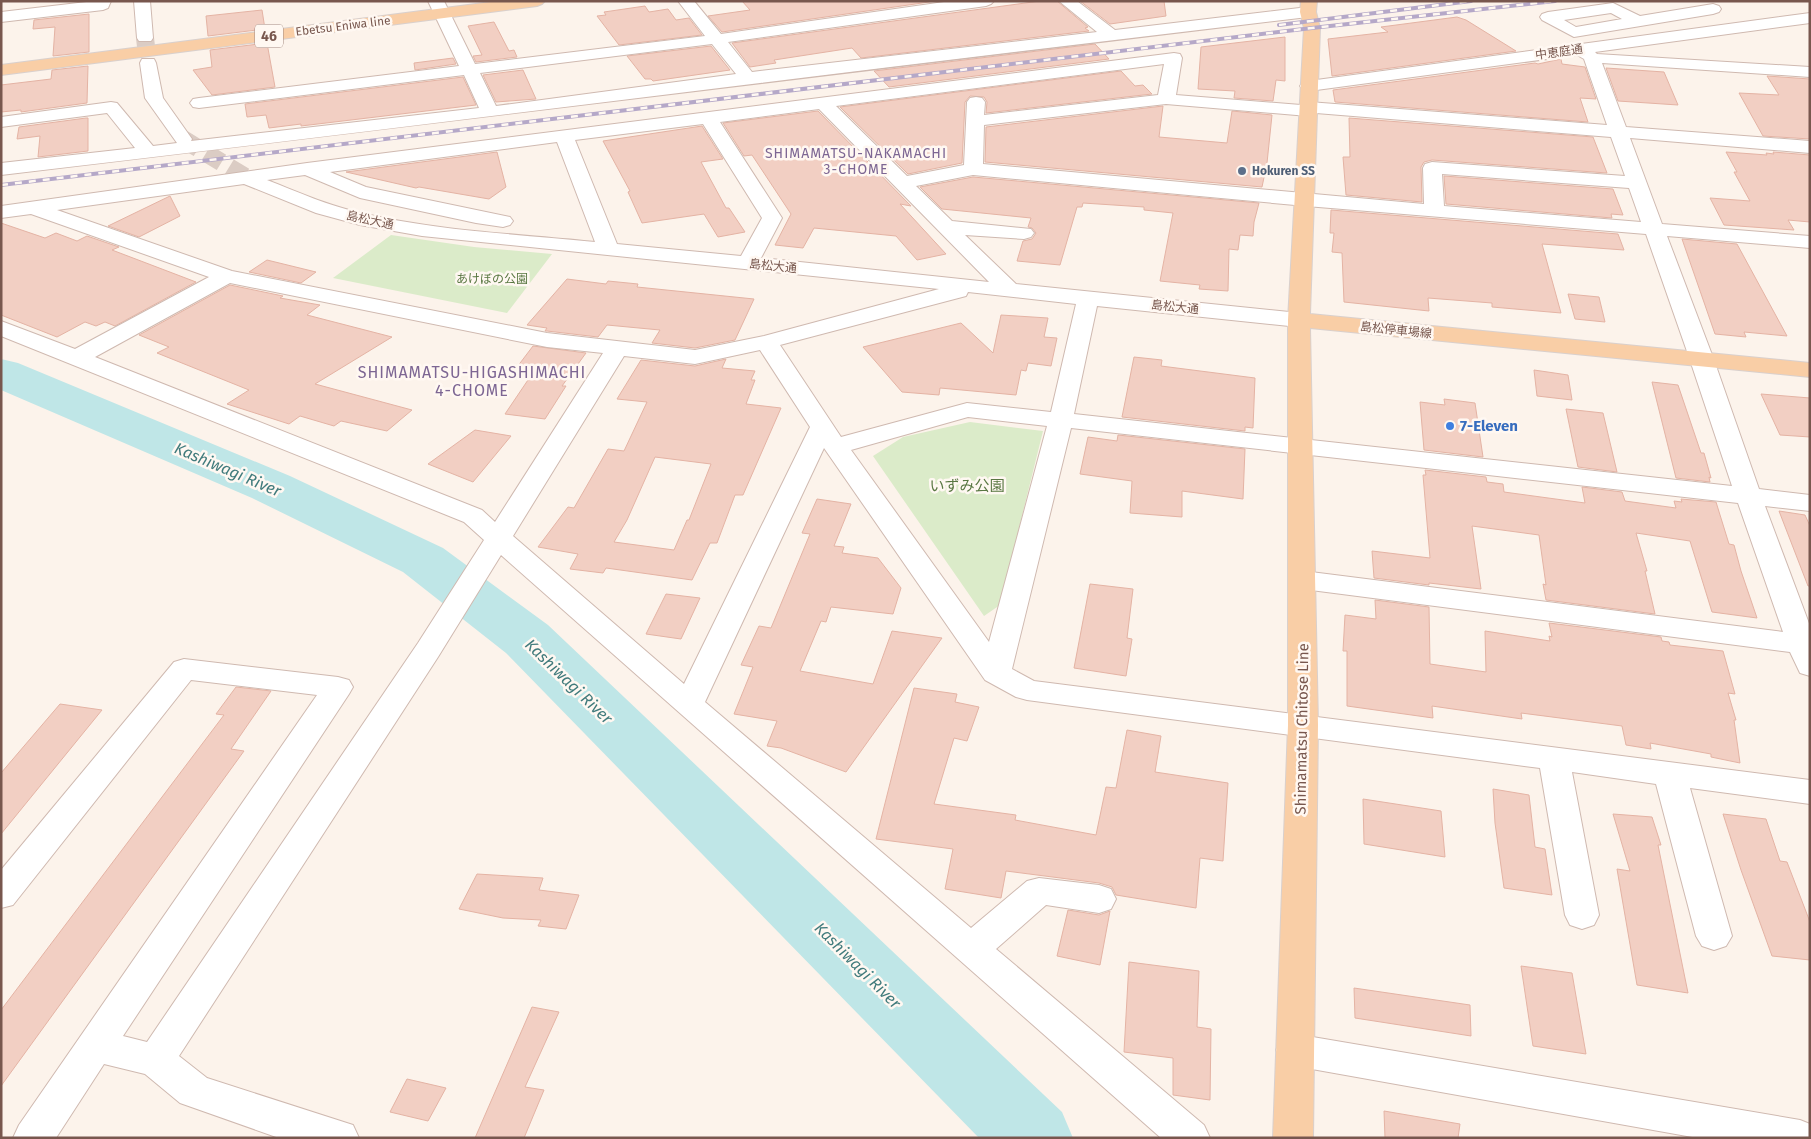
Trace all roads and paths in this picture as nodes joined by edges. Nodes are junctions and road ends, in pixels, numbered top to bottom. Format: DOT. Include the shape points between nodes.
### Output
graph roads {
  1 [pos="103,1"];
  2 [pos="142,1"];
  3 [pos="536,1"];
  4 [pos="686,1"];
  5 [pos="986,1"];
  6 [pos="1067,1"];
  7 [pos="1699,1"];
  8 [pos="507,3"];
  9 [pos="439,7"];
  10 [pos="1309,7"];
  11 [pos="1713,9"];
  12 [pos="1,17"];
  13 [pos="1810,18"];
  14 [pos="1639,22"];
  15 [pos="1759,25"];
  16 [pos="1110,34"];
  17 [pos="146,38"];
  18 [pos="717,39"];
  19 [pos="1586,53"];
  20 [pos="148,63"];
  21 [pos="1,70"];
  22 [pos="469,70"];
  23 [pos="1810,72"];
  24 [pos="748,78"];
  25 [pos="977,83"];
  26 [pos="1309,86"];
  27 [pos="1166,99"];
  28 [pos="824,103"];
  29 [pos="1309,109"];
  30 [pos="490,112"];
  31 [pos="212,116"];
  32 [pos="708,117"];
  33 [pos="975,121"];
  34 [pos="1,122"];
  35 [pos="225,129"];
  36 [pos="1617,132"];
  37 [pos="564,136"];
  38 [pos="183,139"];
  39 [pos="238,142"];
  40 [pos="1810,147"];
  41 [pos="147,152"];
  42 [pos="1,169"];
  43 [pos="307,169"];
  44 [pos="974,169"];
  45 [pos="252,181"];
  46 [pos="902,183"];
  47 [pos="1636,183"];
  48 [pos="1306,200"];
  49 [pos="33,208"];
  50 [pos="1434,210"];
  51 [pos="1,212"];
  52 [pos="946,227"];
  53 [pos="1653,228"];
  54 [pos="1024,233"];
  55 [pos="605,242"];
  56 [pos="1810,242"];
  57 [pos="748,263"];
  58 [pos="227,276"];
  59 [pos="974,286"];
  60 [pos="1009,290"];
  61 [pos="1088,298"];
  62 [pos="1300,320"];
  63 [pos="1,328"];
  64 [pos="766,342"];
  65 [pos="617,349"];
  66 [pos="76,358"];
  67 [pos="1702,360"];
  68 [pos="1810,370"];
  69 [pos="1061,420"];
  70 [pos="829,436"];
  71 [pos="1300,445"];
  72 [pos="1748,495"];
  73 [pos="1810,503"];
  74 [pos="492,550"];
  75 [pos="1304,580"];
  76 [pos="1806,655"];
  77 [pos="996,674"];
  78 [pos="688,705"];
  79 [pos="1303,725"];
  80 [pos="1554,758"];
  81 [pos="1670,775"];
  82 [pos="1810,792"];
  83 [pos="1,895"];
  84 [pos="1100,899"];
  85 [pos="1582,915"];
  86 [pos="1714,936"];
  87 [pos="971,949"];
  88 [pos="95,1046"];
  89 [pos="1295,1050"];
  90 [pos="156,1060"];
  91 [pos="1740,1133"];
  92 [pos="32,1138"];
  93 [pos="339,1138"];
  94 [pos="1190,1138"];
  95 [pos="1293,1138"];
  96 [pos="1800,1138"];
  1 -- 12 [label="street" via="103,5"];
  2 -- 17 [label="street"];
  3 -- 8 [label="main road, Ebetsu Eniwa line / 46"];
  4 -- 18 [label="street"];
  5 -- 18 [label="street"];
  6 -- 16 [label="street"];
  7 -- 11 [label="street"];
  8 -- 9 [label="main road, Ebetsu Eniwa line / 46"];
  9 -- 21 [label="main road, Ebetsu Eniwa line / 46"];
  9 -- 22 [label="street"];
  10 -- 16 [label="street"];
  10 -- 26 [label="main road" via="1312,28"];
  11 -- 14 [label="street"];
  11 -- 15 [label="street" via="1728,17 1740,15"];
  13 -- 15 [label="street, 中恵庭通"];
  15 -- 19 [label="street, 中恵庭通"];
  16 -- 24 [label="street"];
  18 -- 22 [label="street"];
  18 -- 24 [label="street"];
  19 -- 23 [label="street"];
  19 -- 26 [label="street, 中恵庭通"];
  19 -- 36 [label="street"];
  20 -- 38 [label="street" via="154,98"];
  22 -- 30 [label="street"];
  22 -- 31 [label="street" via="199,103"];
  24 -- 30 [label="street"];
  25 -- 27 [label="street" via="1174,58"];
  25 -- 28 [label="street"];
  25 -- 33 [label="street"];
  26 -- 29 [label="main road"];
  27 -- 29 [label="street"];
  27 -- 33 [label="street"];
  28 -- 32 [label="street"];
  28 -- 46 [label="street"];
  29 -- 36 [label="street"];
  29 -- 48 [label="main road"];
  30 -- 39 [label="street"];
  32 -- 37 [label="street"];
  32 -- 57 [label="street" via="772,218"];
  33 -- 44 [label="street"];
  34 -- 41 [label="street" via="111,107"];
  35 -- 39 [label="street"];
  36 -- 40 [label="street"];
  36 -- 47 [label="street"];
  37 -- 43 [label="street"];
  37 -- 55 [label="street"];
  39 -- 41 [label="street"];
  41 -- 42 [label="street"];
  43 -- 49 [label="street"];
  43 -- 55 [label="street" via="360,192"];
  44 -- 46 [label="street"];
  44 -- 48 [label="street"];
  45 -- 55 [label="street, 島松大通" via="323,209 422,230"];
  46 -- 52 [label="street"];
  47 -- 50 [label="street" via="1432,168"];
  47 -- 53 [label="street"];
  48 -- 50 [label="street"];
  48 -- 62 [label="main road"];
  49 -- 51 [label="street"];
  49 -- 58 [label="street"];
  50 -- 53 [label="street"];
  52 -- 54 [label="street"];
  52 -- 60 [label="street"];
  53 -- 56 [label="street"];
  53 -- 67 [label="street"];
  55 -- 57 [label="street, 島松大通"];
  57 -- 59 [label="street, 島松大通"];
  58 -- 65 [label="street" via="547,340"];
  58 -- 66 [label="street"];
  59 -- 60 [label="street, 島松大通"];
  59 -- 64 [label="street"];
  60 -- 61 [label="street, 島松大通"];
  61 -- 62 [label="street, 島松大通"];
  61 -- 69 [label="street"];
  62 -- 67 [label="main road, 島松停車場線"];
  62 -- 71 [label="main road, Shimamatsu Chitose Line"];
  63 -- 66 [label="street"];
  64 -- 65 [label="street" via="695,357"];
  64 -- 70 [label="street"];
  65 -- 74 [label="street"];
  66 -- 74 [label="street" via="473,516"];
  67 -- 68 [label="main road, 島松停車場線"];
  67 -- 72 [label="street"];
  69 -- 70 [label="street" via="967,410"];
  69 -- 71 [label="street"];
  69 -- 77 [label="street"];
  70 -- 77 [label="street"];
  70 -- 78 [label="street"];
  71 -- 72 [label="street"];
  71 -- 75 [label="main road, Shimamatsu Chitose Line"];
  72 -- 73 [label="street"];
  72 -- 76 [label="street"];
  74 -- 78 [label="street"];
  74 -- 90 [label="street"];
  75 -- 76 [label="street"];
  75 -- 79 [label="main road, Shimamatsu Chitose Line"];
  77 -- 79 [label="street" via="1027,690"];
  78 -- 87 [label="street"];
  79 -- 80 [label="street"];
  79 -- 89 [label="main road, Shimamatsu Chitose Line"];
  80 -- 81 [label="street"];
  80 -- 85 [label="street"];
  81 -- 82 [label="street"];
  81 -- 86 [label="street"];
  83 -- 88 [label="street" via="184,669 338,687"];
  84 -- 87 [label="street" via="1039,891"];
  87 -- 94 [label="street"];
  88 -- 90 [label="street"];
  88 -- 92 [label="street"];
  89 -- 91 [label="street"];
  89 -- 95 [label="main road, Shimamatsu Chitose Line"];
  90 -- 93 [label="street" via="194,1091"];
  91 -- 96 [label="street"];
}
